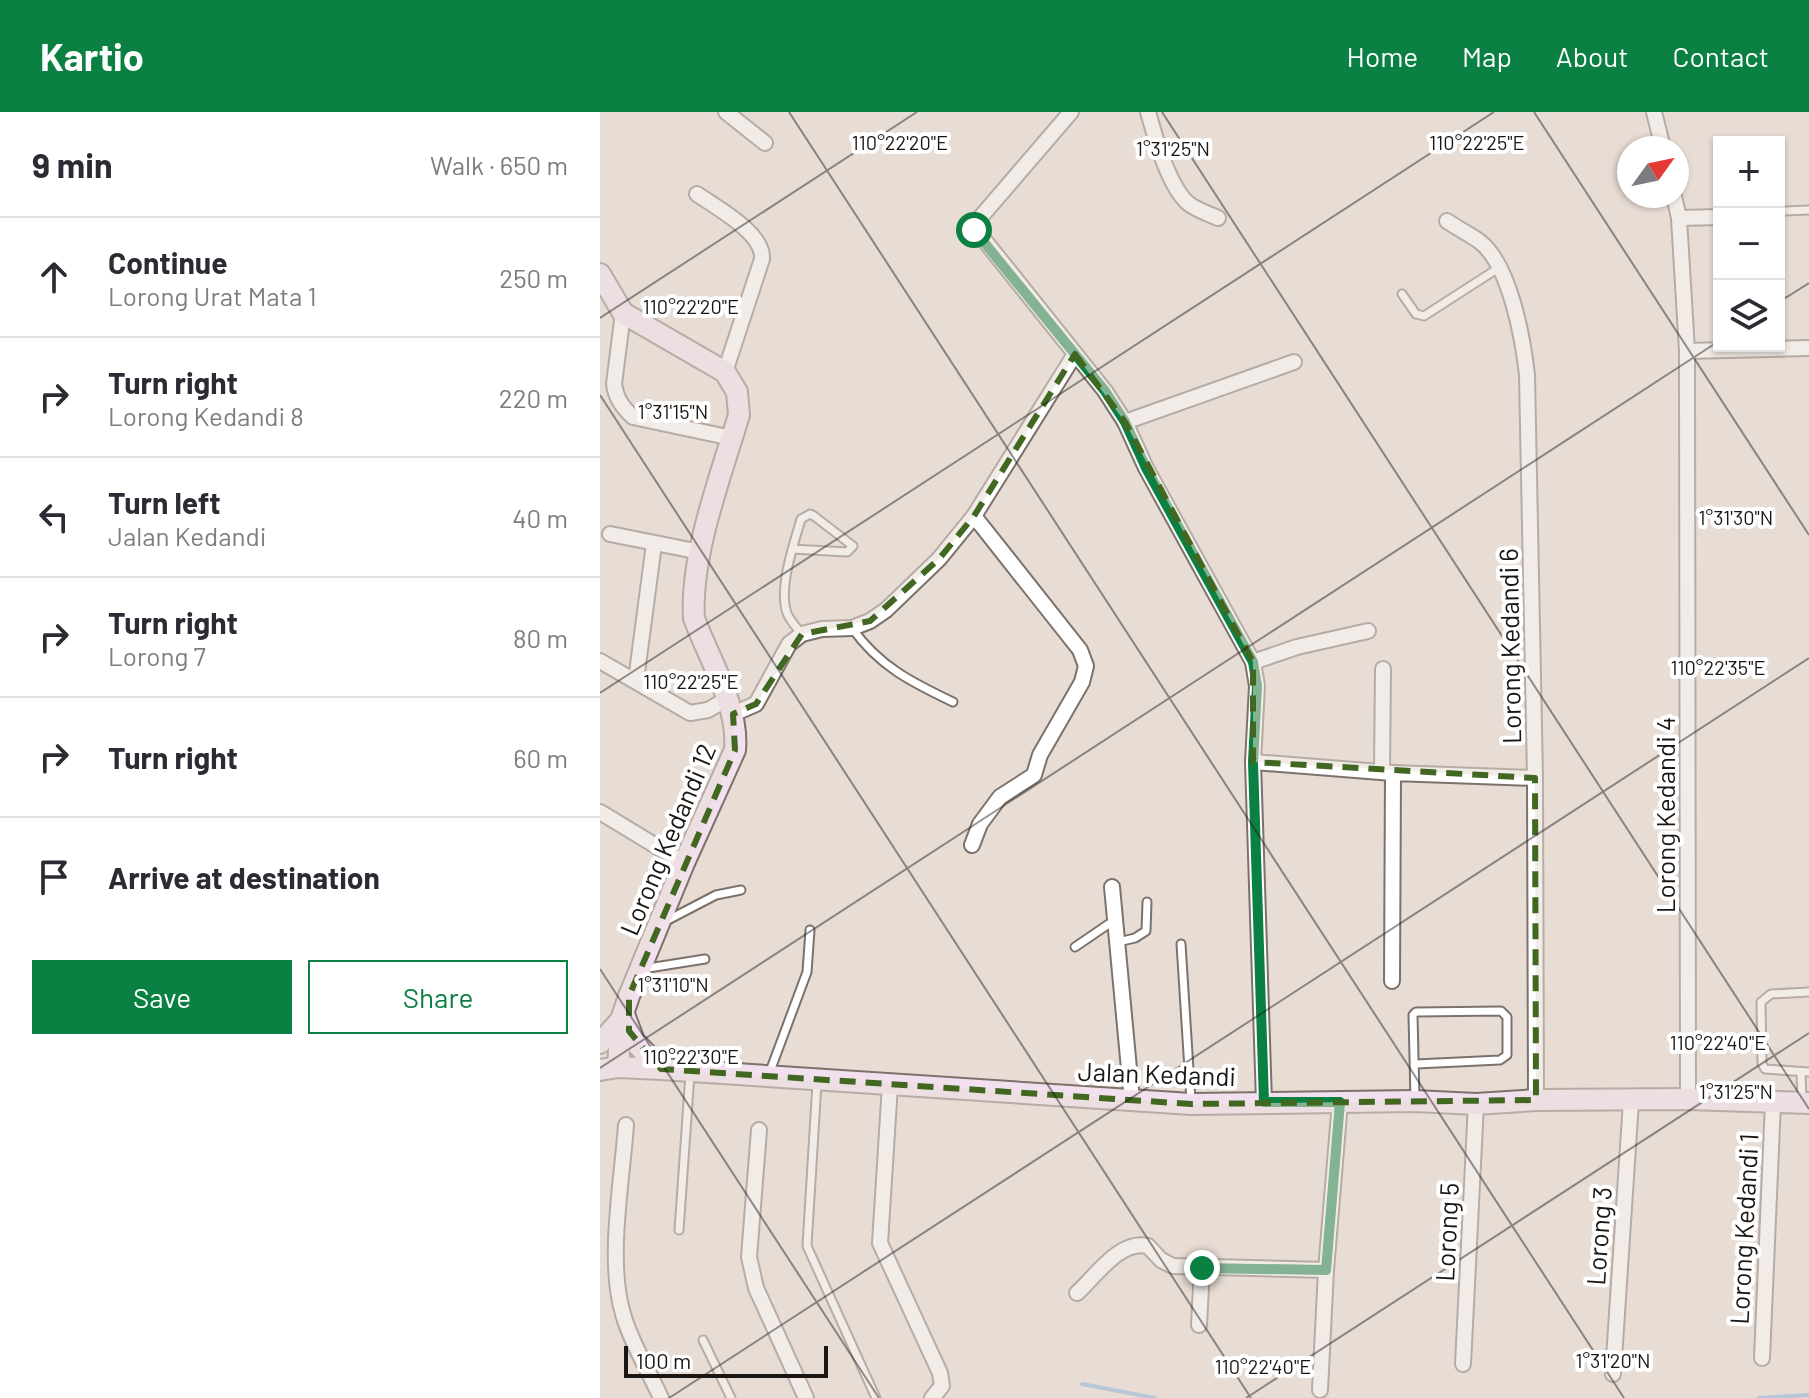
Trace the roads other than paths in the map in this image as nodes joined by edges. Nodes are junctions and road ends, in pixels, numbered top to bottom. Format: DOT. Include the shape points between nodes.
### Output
graph roads {
  1 [pos="726,112"];
  2 [pos="1148,112"];
  3 [pos="1654,112"];
  4 [pos="1064,114"];
  5 [pos="744,117"];
  6 [pos="1660,136"];
  7 [pos="765,143"];
  8 [pos="697,194"];
  9 [pos="1677,208"];
  10 [pos="1809,210"];
  11 [pos="1785,211"];
  12 [pos="1713,217"];
  13 [pos="1218,218"];
  14 [pos="1679,218"];
  15 [pos="1447,221"];
  16 [pos="1500,267"];
  17 [pos="600,274"];
  18 [pos="1402,294"];
  19 [pos="623,313"];
  20 [pos="1809,348"];
  21 [pos="1687,351"];
  22 [pos="1075,354"];
  23 [pos="1294,362"];
  24 [pos="725,372"];
  25 [pos="1125,422"];
  26 [pos="732,438"];
  27 [pos="974,516"];
  28 [pos="610,534"];
  29 [pos="654,544"];
  30 [pos="792,549"];
  31 [pos="700,552"];
  32 [pos="852,628"];
  33 [pos="1368,631"];
  34 [pos="802,634"];
  35 [pos="600,661"];
  36 [pos="1253,662"];
  37 [pos="1383,669"];
  38 [pos="636,680"];
  39 [pos="953,702"];
  40 [pos="730,706"];
  41 [pos="1253,762"];
  42 [pos="1388,772"];
  43 [pos="1535,778"];
  44 [pos="600,812"];
  45 [pos="972,845"];
  46 [pos="684,863"];
  47 [pos="1112,887"];
  48 [pos="741,890"];
  49 [pos="1147,902"];
  50 [pos="1116,919"];
  51 [pos="657,925"];
  52 [pos="810,930"];
  53 [pos="1118,942"];
  54 [pos="1181,944"];
  55 [pos="1075,947"];
  56 [pos="705,959"];
  57 [pos="640,970"];
  58 [pos="1392,981"];
  59 [pos="1809,992"];
  60 [pos="624,1013"];
  61 [pos="600,1043"];
  62 [pos="1416,1064"];
  63 [pos="609,1069"];
  64 [pos="661,1069"];
  65 [pos="690,1071"];
  66 [pos="1805,1072"];
  67 [pos="768,1076"];
  68 [pos="818,1080"];
  69 [pos="890,1085"];
  70 [pos="1688,1099"];
  71 [pos="1536,1100"];
  72 [pos="1132,1101"];
  73 [pos="1415,1101"];
  74 [pos="1631,1101"];
  75 [pos="1264,1102"];
  76 [pos="1340,1102"];
  77 [pos="1773,1102"];
  78 [pos="1806,1103"];
  79 [pos="1191,1104"];
  80 [pos="1476,1104"];
  81 [pos="626,1125"];
  82 [pos="759,1130"];
  83 [pos="679,1230"];
  84 [pos="1202,1268"];
  85 [pos="1326,1270"];
  86 [pos="1077,1293"];
  87 [pos="1199,1325"];
  88 [pos="703,1340"];
  89 [pos="1762,1358"];
  90 [pos="1463,1364"];
  91 [pos="1613,1374"];
  92 [pos="1320,1390"];
  93 [pos="937,1392"];
  94 [pos="661,1398"];
  95 [pos="731,1398"];
  96 [pos="806,1398"];
  97 [pos="876,1398"];
  1 -- 5 [label="street"];
  2 -- 13 [label="street" via="1180,192 1189,204"];
  3 -- 6 [label="street"];
  4 -- 22 [label="street" via="973,226"];
  5 -- 7 [label="street"];
  8 -- 24 [label="street" via="750,233 763,250"];
  9 -- 14 [label="street, Lorong Kedandi 4"];
  10 -- 11 [label="lane"];
  12 -- 14 [label="street"];
  14 -- 21 [label="street, Lorong Kedandi 4"];
  15 -- 16 [label="street, Lorong Kedandi 6" via="1479,241"];
  16 -- 18 [label="lane" via="1424,316 1416,314"];
  16 -- 43 [label="street, Lorong Kedandi 6" via="1527,375"];
  17 -- 19 [label="street"];
  19 -- 24 [label="street"];
  19 -- 26 [label="street" via="614,384 622,408 633,417"];
  20 -- 21 [label="street"];
  21 -- 70 [label="street, Lorong Kedandi 4"];
  22 -- 25 [label="street"];
  22 -- 27 [label="street"];
  23 -- 25 [label="street"];
  24 -- 26 [label="street" via="737,392 739,415"];
  25 -- 36 [label="street"];
  26 -- 31 [label="street"];
  27 -- 32 [label="street" via="886,610"];
  27 -- 45 [label="street" via="1080,650 1086,666 1034,775 1000,797"];
  28 -- 29 [label="street"];
  29 -- 31 [label="street"];
  29 -- 38 [label="street"];
  30 -- 30 [label="lane" via="801,519 810,514 853,549"];
  30 -- 34 [label="lane" via="785,604"];
  31 -- 40 [label="street" via="694,618"];
  32 -- 34 [label="street"];
  32 -- 39 [label="lane" via="895,673"];
  33 -- 36 [label="street"];
  34 -- 40 [label="street, Lorong Kedandi 12" via="781,656 756,704"];
  35 -- 38 [label="street"];
  36 -- 41 [label="street"];
  37 -- 42 [label="street"];
  38 -- 40 [label="street" via="690,713"];
  40 -- 46 [label="street, Lorong Kedandi 12" via="735,750"];
  41 -- 42 [label="street"];
  41 -- 75 [label="street"];
  42 -- 43 [label="street"];
  42 -- 58 [label="street"];
  43 -- 71 [label="street, Lorong Kedandi 6"];
  44 -- 46 [label="street"];
  46 -- 51 [label="street, Lorong Kedandi 12"];
  47 -- 50 [label="street"];
  48 -- 51 [label="lane" via="716,895"];
  49 -- 53 [label="lane" via="1146,931"];
  50 -- 53 [label="street"];
  50 -- 55 [label="lane"];
  51 -- 57 [label="street, Lorong Kedandi 12"];
  52 -- 67 [label="lane" via="807,972"];
  53 -- 72 [label="street"];
  54 -- 79 [label="lane"];
  56 -- 57 [label="lane"];
  57 -- 60 [label="street, Lorong Kedandi 12"];
  59 -- 66 [label="lane" via="1771,994 1761,1002 1765,1069"];
  60 -- 61 [label="street"];
  60 -- 63 [label="street, Lorong Kedandi 12"];
  60 -- 64 [label="street" via="642,1051"];
  62 -- 62 [label="lane" via="1504,1058 1507,1017 1501,1011 1416,1012"];
  62 -- 73 [label="lane"];
  63 -- 64 [label="street, Jalan Kedandi"];
  64 -- 65 [label="street, Jalan Kedandi"];
  65 -- 67 [label="street, Jalan Kedandi"];
  65 -- 83 [label="lane"];
  66 -- 78 [label="lane"];
  67 -- 68 [label="street, Jalan Kedandi"];
  68 -- 69 [label="street, Jalan Kedandi"];
  68 -- 97 [label="lane" via="807,1246"];
  69 -- 72 [label="street, Jalan Kedandi"];
  69 -- 93 [label="street" via="880,1243 940,1373"];
  70 -- 74 [label="street, Jalan Kedandi"];
  70 -- 77 [label="street, Jalan Kedandi"];
  71 -- 74 [label="street, Jalan Kedandi"];
  71 -- 80 [label="street, Jalan Kedandi"];
  72 -- 79 [label="street, Jalan Kedandi"];
  73 -- 76 [label="street, Jalan Kedandi"];
  73 -- 80 [label="street, Jalan Kedandi"];
  74 -- 91 [label="street, Lorong 3"];
  75 -- 76 [label="street, Jalan Kedandi"];
  75 -- 79 [label="street, Jalan Kedandi"];
  76 -- 85 [label="street"];
  77 -- 78 [label="street, Jalan Kedandi"];
  77 -- 89 [label="street, Lorong Kedandi 1"];
  80 -- 90 [label="street, Lorong 5"];
  81 -- 94 [label="street" via="618,1284 623,1315"];
  82 -- 96 [label="street" via="749,1257 756,1288"];
  84 -- 85 [label="street"];
  84 -- 86 [label="street" via="1173,1266 1148,1246 1134,1244"];
  84 -- 87 [label="street"];
  85 -- 92 [label="street"];
  88 -- 95 [label="lane"];
}
